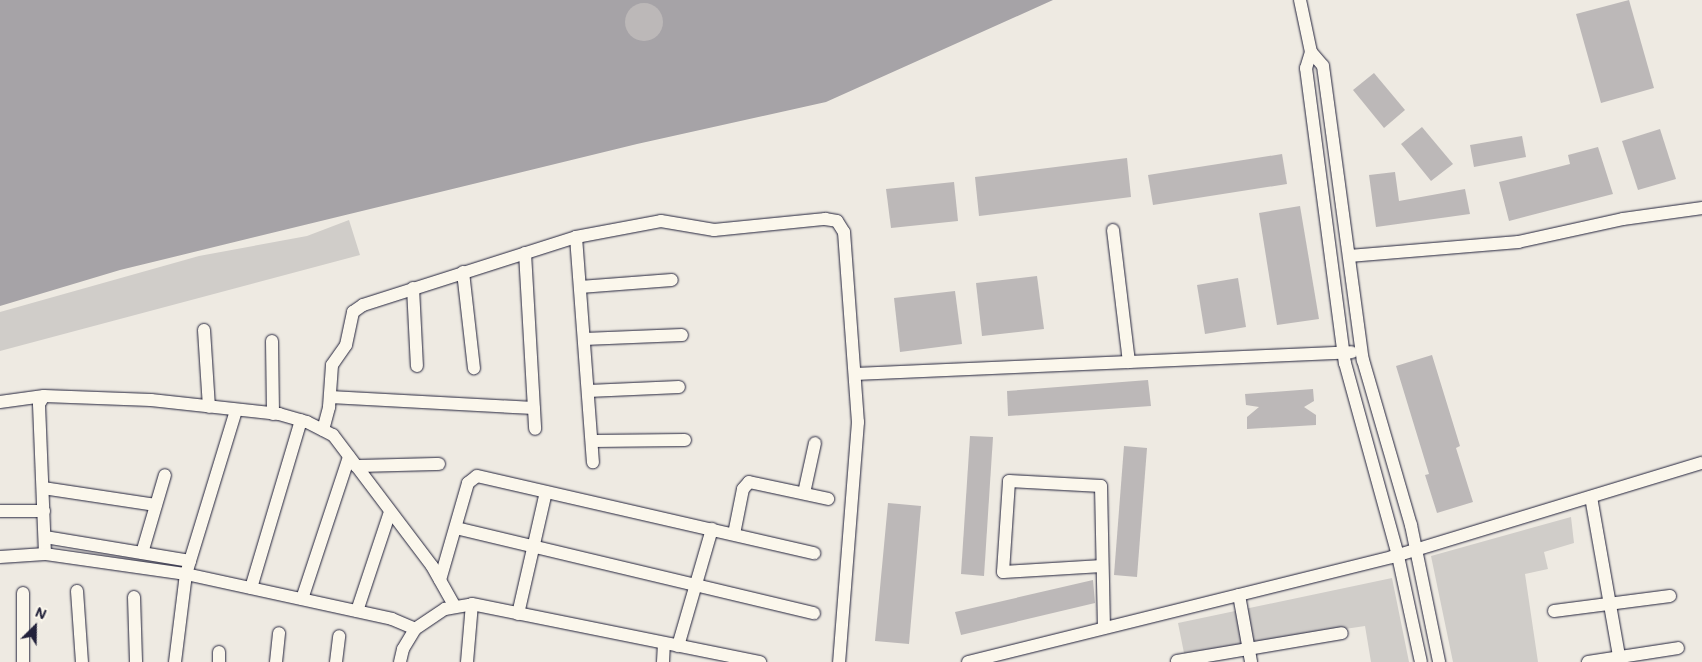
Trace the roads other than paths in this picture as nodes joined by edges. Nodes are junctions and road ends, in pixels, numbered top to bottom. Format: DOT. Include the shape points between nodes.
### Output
graph roads {
  1 [pos="1300,0"];
  2 [pos="1311,52"];
  3 [pos="1702,208"];
  4 [pos="1113,230"];
  5 [pos="576,237"];
  6 [pos="525,253"];
  7 [pos="1349,256"];
  8 [pos="463,272"];
  9 [pos="672,280"];
  10 [pos="580,287"];
  11 [pos="413,288"];
  12 [pos="204,330"];
  13 [pos="682,335"];
  14 [pos="584,339"];
  15 [pos="272,341"];
  16 [pos="1362,350"];
  17 [pos="1344,353"];
  18 [pos="1129,362"];
  19 [pos="417,366"];
  20 [pos="474,368"];
  21 [pos="854,374"];
  22 [pos="680,387"];
  23 [pos="588,391"];
  24 [pos="44,396"];
  25 [pos="330,397"];
  26 [pos="0,402"];
  27 [pos="209,407"];
  28 [pos="534,408"];
  29 [pos="236,410"];
  30 [pos="273,414"];
  31 [pos="301,420"];
  32 [pos="535,429"];
  33 [pos="323,430"];
  34 [pos="684,440"];
  35 [pos="592,441"];
  36 [pos="815,442"];
  37 [pos="352,462"];
  38 [pos="593,462"];
  39 [pos="439,464"];
  40 [pos="1702,464"];
  41 [pos="164,475"];
  42 [pos="43,488"];
  43 [pos="546,492"];
  44 [pos="804,493"];
  45 [pos="1591,497"];
  46 [pos="828,499"];
  47 [pos="156,505"];
  48 [pos="44,510"];
  49 [pos="0,511"];
  50 [pos="390,512"];
  51 [pos="456,528"];
  52 [pos="712,529"];
  53 [pos="734,534"];
  54 [pos="45,537"];
  55 [pos="534,546"];
  56 [pos="1415,551"];
  57 [pos="142,553"];
  58 [pos="814,553"];
  59 [pos="45,554"];
  60 [pos="1398,556"];
  61 [pos="0,557"];
  62 [pos="190,561"];
  63 [pos="1102,566"];
  64 [pos="186,574"];
  65 [pos="440,580"];
  66 [pos="697,585"];
  67 [pos="251,588"];
  68 [pos="77,591"];
  69 [pos="23,593"];
  70 [pos="1239,595"];
  71 [pos="1670,596"];
  72 [pos="134,597"];
  73 [pos="302,599"];
  74 [pos="472,604"];
  75 [pos="1610,604"];
  76 [pos="454,605"];
  77 [pos="356,611"];
  78 [pos="1554,612"];
  79 [pos="814,613"];
  80 [pos="518,614"];
  81 [pos="1104,628"];
  82 [pos="415,629"];
  83 [pos="279,633"];
  84 [pos="1342,633"];
  85 [pos="339,636"];
  86 [pos="664,644"];
  87 [pos="678,646"];
  88 [pos="1249,647"];
  89 [pos="1678,648"];
  90 [pos="1620,660"];
  91 [pos="1177,661"];
  92 [pos="23,662"];
  93 [pos="82,662"];
  94 [pos="136,662"];
  95 [pos="175,662"];
  96 [pos="276,662"];
  97 [pos="336,662"];
  98 [pos="400,662"];
  99 [pos="467,662"];
  100 [pos="663,662"];
  101 [pos="760,662"];
  102 [pos="839,662"];
  103 [pos="968,662"];
  104 [pos="1251,662"];
  105 [pos="1421,662"];
  106 [pos="1439,662"];
  107 [pos="1588,662"];
  1 -- 2 [label="street"];
  2 -- 7 [label="street" via="1323,66"];
  2 -- 17 [label="street" via="1306,68"];
  3 -- 7 [label="street" via="1624,219 1518,242"];
  4 -- 18 [label="street"];
  5 -- 6 [label="street"];
  5 -- 10 [label="street"];
  5 -- 21 [label="street" via="660,221 714,230 825,219 838,221 844,232"];
  6 -- 8 [label="street"];
  6 -- 28 [label="street"];
  7 -- 16 [label="street"];
  8 -- 11 [label="street"];
  8 -- 20 [label="street"];
  9 -- 10 [label="street"];
  10 -- 14 [label="street"];
  11 -- 19 [label="street"];
  11 -- 25 [label="street" via="363,305 353,312 346,345 332,365"];
  12 -- 27 [label="street"];
  13 -- 14 [label="street"];
  14 -- 23 [label="street"];
  15 -- 30 [label="street"];
  16 -- 17 [label="street"];
  16 -- 56 [label="street" via="1411,525"];
  17 -- 18 [label="street"];
  17 -- 60 [label="street"];
  18 -- 21 [label="street"];
  21 -- 102 [label="street" via="858,422"];
  22 -- 23 [label="street"];
  23 -- 35 [label="street"];
  24 -- 26 [label="street"];
  24 -- 27 [label="street" via="151,400"];
  24 -- 42 [label="street" via="39,404"];
  25 -- 28 [label="street"];
  25 -- 33 [label="street"];
  27 -- 29 [label="street"];
  28 -- 32 [label="street"];
  29 -- 30 [label="street"];
  29 -- 62 [label="street"];
  30 -- 31 [label="street"];
  31 -- 33 [label="street"];
  31 -- 67 [label="street"];
  33 -- 37 [label="street" via="333,436"];
  34 -- 35 [label="street"];
  35 -- 38 [label="street"];
  36 -- 44 [label="street"];
  37 -- 39 [label="street"];
  37 -- 50 [label="street"];
  37 -- 73 [label="street"];
  40 -- 45 [label="street"];
  41 -- 47 [label="street"];
  42 -- 47 [label="street"];
  42 -- 48 [label="street"];
  43 -- 51 [label="street" via="473,477"];
  43 -- 52 [label="street"];
  43 -- 55 [label="street"];
  44 -- 46 [label="street"];
  44 -- 53 [label="street" via="749,482 743,490"];
  45 -- 56 [label="street"];
  45 -- 75 [label="street"];
  47 -- 57 [label="street"];
  48 -- 49 [label="street"];
  48 -- 54 [label="street"];
  50 -- 65 [label="street"];
  50 -- 77 [label="street"];
  51 -- 55 [label="street"];
  51 -- 65 [label="street"];
  52 -- 53 [label="street"];
  52 -- 66 [label="street"];
  53 -- 58 [label="street"];
  54 -- 57 [label="street"];
  54 -- 59 [label="street"];
  55 -- 66 [label="street"];
  55 -- 80 [label="street"];
  56 -- 60 [label="street"];
  56 -- 106 [label="street"];
  57 -- 62 [label="street"];
  59 -- 61 [label="street"];
  59 -- 64 [label="street"];
  60 -- 70 [label="street"];
  60 -- 105 [label="street"];
  62 -- 64 [label="street"];
  63 -- 81 [label="street" via="1002,572 1009,481 1102,486"];
  64 -- 67 [label="street"];
  64 -- 95 [label="street"];
  65 -- 76 [label="street"];
  66 -- 79 [label="street"];
  66 -- 87 [label="street"];
  67 -- 73 [label="street"];
  68 -- 93 [label="street"];
  69 -- 92 [label="street"];
  70 -- 81 [label="street"];
  70 -- 88 [label="street"];
  71 -- 75 [label="street"];
  72 -- 94 [label="street"];
  73 -- 77 [label="street"];
  74 -- 76 [label="street"];
  74 -- 80 [label="street"];
  74 -- 99 [label="street"];
  75 -- 78 [label="street"];
  75 -- 90 [label="street"];
  76 -- 82 [label="street"];
  77 -- 82 [label="street" via="392,619"];
  80 -- 86 [label="street"];
  81 -- 103 [label="street"];
  82 -- 98 [label="street" via="403,649"];
  83 -- 96 [label="street"];
  84 -- 88 [label="street"];
  85 -- 97 [label="street"];
  86 -- 87 [label="street"];
  86 -- 100 [label="street"];
  87 -- 101 [label="street"];
  88 -- 91 [label="street"];
  88 -- 104 [label="street"];
  89 -- 90 [label="street"];
  90 -- 107 [label="street"];
}
